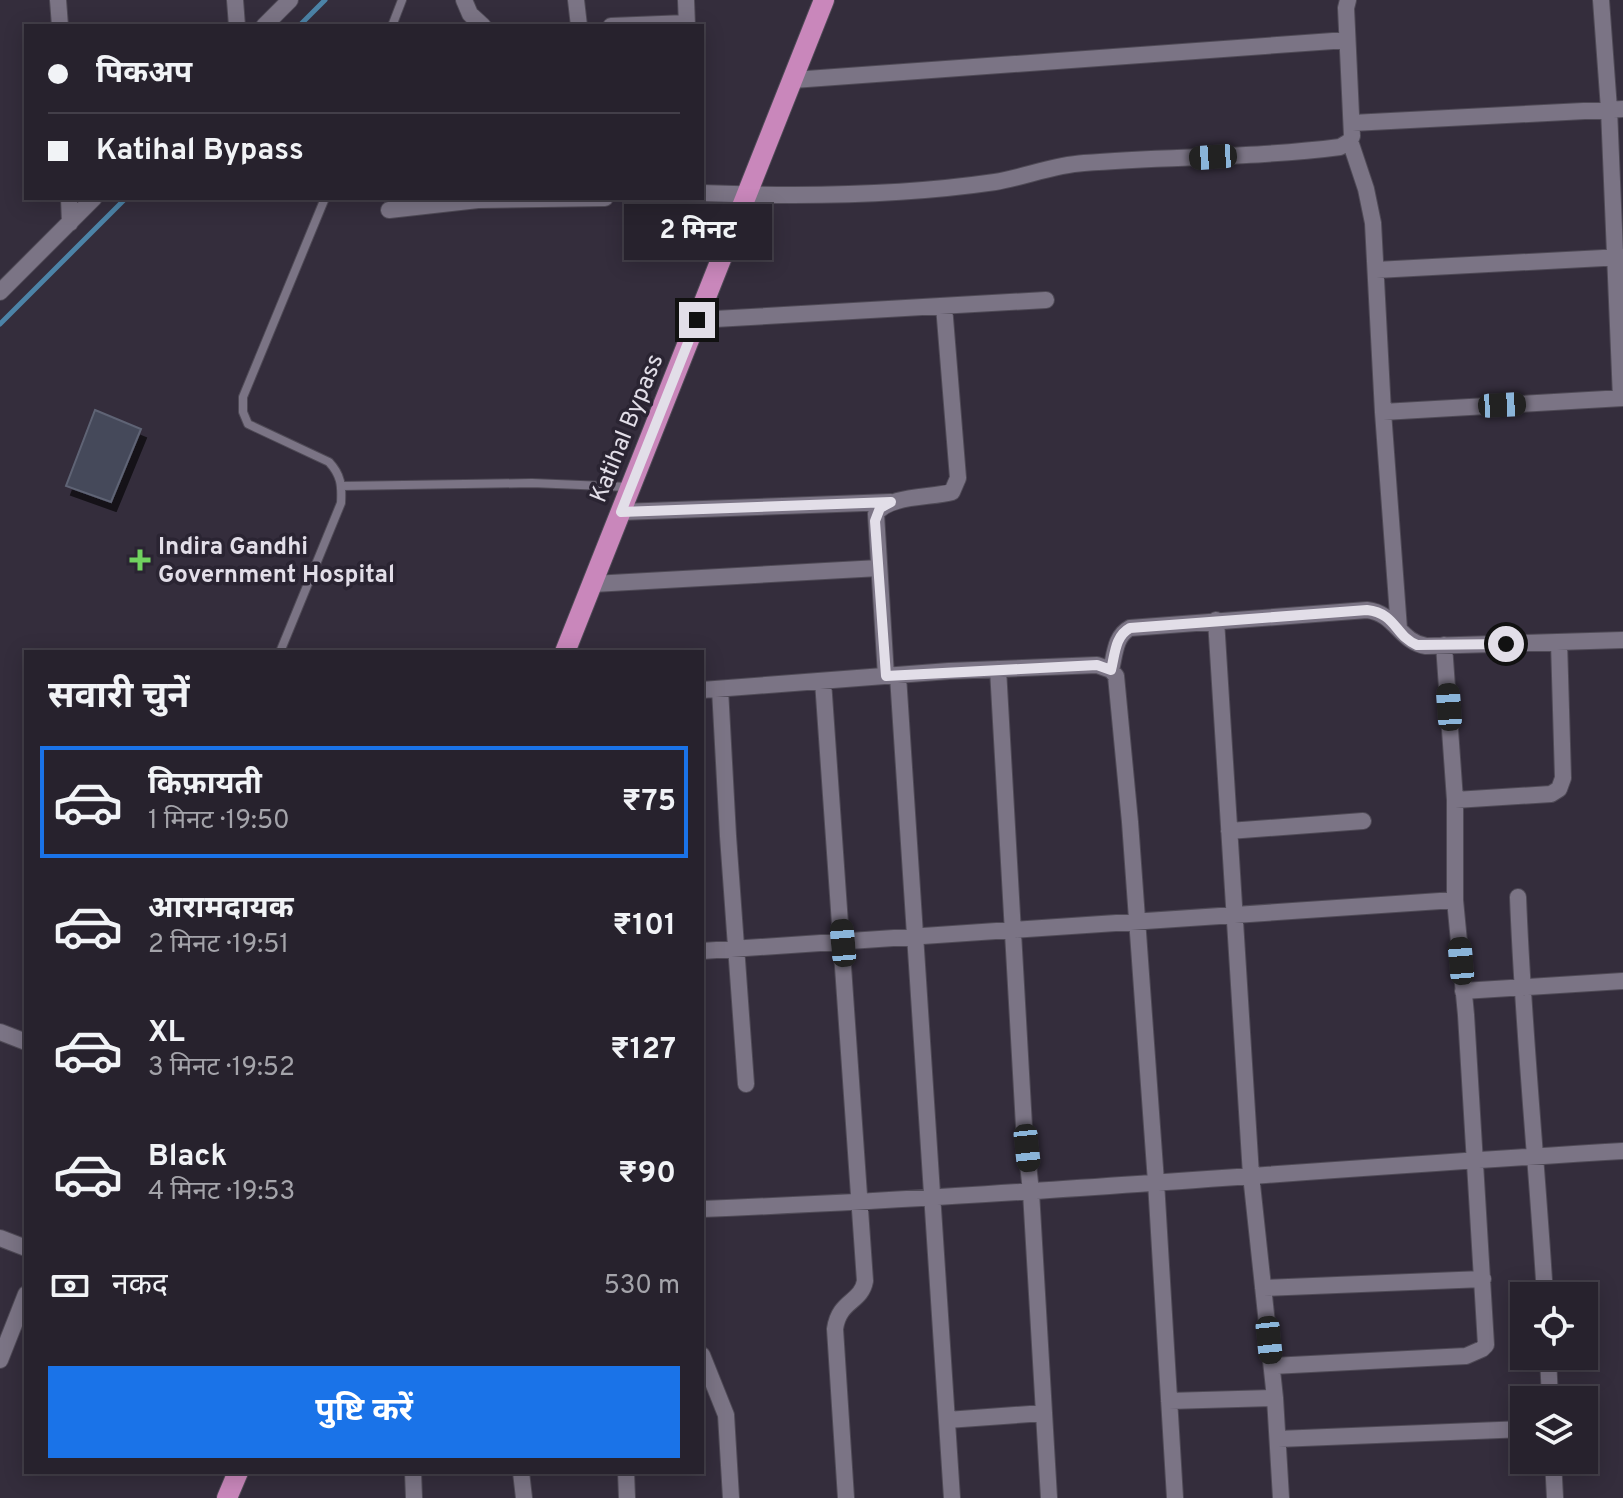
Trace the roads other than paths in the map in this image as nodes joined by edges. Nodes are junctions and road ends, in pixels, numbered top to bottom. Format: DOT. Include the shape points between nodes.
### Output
graph roads {
  1 [pos="58,0"];
  2 [pos="235,0"];
  3 [pos="290,0"];
  4 [pos="402,0"];
  5 [pos="464,0"];
  6 [pos="576,0"];
  7 [pos="686,0"];
  8 [pos="824,0"];
  9 [pos="1601,0"];
  10 [pos="1347,3"];
  11 [pos="60,24"];
  12 [pos="237,24"];
  13 [pos="266,24"];
  14 [pos="393,24"];
  15 [pos="481,24"];
  16 [pos="579,24"];
  17 [pos="687,24"];
  18 [pos="1347,40"];
  19 [pos="793,80"];
  20 [pos="1616,109"];
  21 [pos="1352,123"];
  22 [pos="1350,141"];
  23 [pos="704,193"];
  24 [pos="747,195"];
  25 [pos="69,200"];
  26 [pos="92,200"];
  27 [pos="324,200"];
  28 [pos="484,200"];
  29 [pos="389,210"];
  30 [pos="70,223"];
  31 [pos="1619,257"];
  32 [pos="1376,270"];
  33 [pos="0,292"];
  34 [pos="1046,300"];
  35 [pos="944,306"];
  36 [pos="697,320"];
  37 [pos="1622,398"];
  38 [pos="1383,412"];
  39 [pos="342,486"];
  40 [pos="631,487"];
  41 [pos="891,502"];
  42 [pos="621,512"];
  43 [pos="879,568"];
  44 [pos="593,584"];
  45 [pos="1216,620"];
  46 [pos="1399,629"];
  47 [pos="1623,640"];
  48 [pos="1559,642"];
  49 [pos="1444,645"];
  50 [pos="281,650"];
  51 [pos="566,650"];
  52 [pos="998,669"];
  53 [pos="1111,670"];
  54 [pos="892,676"];
  55 [pos="823,681"];
  56 [pos="720,689"];
  57 [pos="704,690"];
  58 [pos="1455,800"];
  59 [pos="1363,821"];
  60 [pos="1229,831"];
  61 [pos="1518,897"];
  62 [pos="1455,900"];
  63 [pos="1234,914"];
  64 [pos="1137,920"];
  65 [pos="1012,929"];
  66 [pos="915,937"];
  67 [pos="843,943"];
  68 [pos="737,949"];
  69 [pos="704,951"];
  70 [pos="1623,981"];
  71 [pos="1522,987"];
  72 [pos="1463,991"];
  73 [pos="0,1032"];
  74 [pos="24,1041"];
  75 [pos="746,1084"];
  76 [pos="1623,1151"];
  77 [pos="1537,1156"];
  78 [pos="1476,1160"];
  79 [pos="1251,1175"];
  80 [pos="1156,1182"];
  81 [pos="1031,1192"];
  82 [pos="933,1197"];
  83 [pos="858,1203"];
  84 [pos="704,1209"];
  85 [pos="0,1238"];
  86 [pos="24,1247"];
  87 [pos="1483,1279"];
  88 [pos="1544,1282"];
  89 [pos="1263,1288"];
  90 [pos="24,1299"];
  91 [pos="0,1360"];
  92 [pos="704,1360"];
  93 [pos="1272,1366"];
  94 [pos="1275,1398"];
  95 [pos="1169,1401"];
  96 [pos="1044,1413"];
  97 [pos="947,1420"];
  98 [pos="1510,1430"];
  99 [pos="1278,1439"];
  100 [pos="237,1474"];
  101 [pos="413,1474"];
  102 [pos="521,1474"];
  103 [pos="626,1474"];
  104 [pos="1554,1474"];
  105 [pos="227,1498"];
  106 [pos="414,1498"];
  107 [pos="524,1498"];
  108 [pos="627,1498"];
  109 [pos="731,1498"];
  110 [pos="846,1498"];
  111 [pos="952,1498"];
  112 [pos="1049,1498"];
  113 [pos="1175,1498"];
  114 [pos="1281,1498"];
  115 [pos="1555,1498"];
  1 -- 11 [label="street"];
  2 -- 12 [label="street"];
  3 -- 13 [label="street"];
  4 -- 14 [label="lane"];
  5 -- 15 [label="street"];
  6 -- 16 [label="street"];
  7 -- 17 [label="street"];
  8 -- 19 [label="main road, Katihal Bypass"];
  9 -- 20 [label="street"];
  10 -- 18 [label="street"];
  18 -- 19 [label="street"];
  18 -- 21 [label="street"];
  19 -- 24 [label="main road, Katihal Bypass"];
  20 -- 21 [label="street"];
  20 -- 31 [label="street"];
  21 -- 22 [label="street"];
  22 -- 24 [label="street" via="1308,151 1084,163 995,182 912,190"];
  22 -- 32 [label="street" via="1370,204"];
  23 -- 24 [label="street"];
  24 -- 36 [label="main road, Katihal Bypass"];
  25 -- 30 [label="street"];
  26 -- 30 [label="street"];
  27 -- 39 [label="lane" via="243,397 243,412 248,424 329,462"];
  28 -- 29 [label="street"];
  30 -- 33 [label="street"];
  31 -- 32 [label="street"];
  31 -- 37 [label="street"];
  32 -- 38 [label="street"];
  34 -- 35 [label="street"];
  35 -- 36 [label="street"];
  35 -- 41 [label="street" via="957,484 948,494"];
  36 -- 40 [label="main road, Katihal Bypass"];
  37 -- 38 [label="street"];
  38 -- 46 [label="street"];
  39 -- 40 [label="lane"];
  39 -- 50 [label="lane" via="341,503"];
  40 -- 42 [label="main road, Katihal Bypass"];
  41 -- 42 [label="street"];
  41 -- 43 [label="street" via="876,514"];
  42 -- 44 [label="main road, Katihal Bypass"];
  43 -- 44 [label="street"];
  43 -- 54 [label="street"];
  44 -- 51 [label="main road, Katihal Bypass"];
  45 -- 46 [label="street" via="1367,610 1383,614"];
  45 -- 53 [label="street" via="1130,628 1119,638"];
  45 -- 60 [label="street"];
  46 -- 49 [label="street" via="1417,645"];
  47 -- 48 [label="street"];
  48 -- 49 [label="street"];
  48 -- 58 [label="street" via="1559,789 1551,794"];
  49 -- 58 [label="street"];
  52 -- 53 [label="street" via="1097,665"];
  52 -- 54 [label="street"];
  52 -- 65 [label="street"];
  53 -- 64 [label="street" via="1118,682"];
  54 -- 55 [label="street"];
  54 -- 66 [label="street"];
  55 -- 56 [label="street"];
  55 -- 67 [label="street"];
  56 -- 57 [label="street"];
  56 -- 68 [label="street"];
  58 -- 62 [label="street"];
  59 -- 60 [label="street"];
  60 -- 63 [label="street"];
  61 -- 71 [label="street"];
  62 -- 63 [label="street"];
  62 -- 72 [label="street"];
  63 -- 64 [label="street"];
  63 -- 79 [label="street"];
  64 -- 65 [label="street"];
  64 -- 80 [label="street"];
  65 -- 66 [label="street"];
  65 -- 81 [label="street"];
  66 -- 67 [label="street"];
  66 -- 82 [label="street"];
  67 -- 68 [label="street"];
  67 -- 83 [label="street"];
  68 -- 69 [label="street"];
  68 -- 75 [label="street"];
  70 -- 71 [label="street"];
  71 -- 72 [label="street"];
  71 -- 77 [label="street"];
  72 -- 78 [label="street"];
  73 -- 74 [label="street"];
  76 -- 77 [label="street"];
  77 -- 78 [label="street"];
  77 -- 88 [label="street"];
  78 -- 79 [label="street"];
  78 -- 87 [label="street"];
  79 -- 80 [label="street"];
  79 -- 89 [label="street"];
  80 -- 81 [label="street"];
  80 -- 95 [label="street"];
  81 -- 82 [label="street"];
  81 -- 96 [label="street"];
  82 -- 83 [label="street"];
  82 -- 97 [label="street"];
  83 -- 84 [label="street"];
  83 -- 110 [label="street" via="863,1288 840,1310 835,1329"];
  85 -- 86 [label="street"];
  87 -- 89 [label="street"];
  87 -- 93 [label="street" via="1487,1339 1475,1353"];
  89 -- 93 [label="street"];
  90 -- 91 [label="street"];
  92 -- 109 [label="street" via="726,1415"];
  93 -- 94 [label="street"];
  94 -- 95 [label="street"];
  94 -- 99 [label="street"];
  95 -- 113 [label="street"];
  96 -- 97 [label="street"];
  96 -- 112 [label="street"];
  97 -- 111 [label="street"];
  98 -- 99 [label="street"];
  99 -- 114 [label="street"];
  100 -- 105 [label="main road"];
  101 -- 106 [label="street"];
  102 -- 107 [label="street"];
  103 -- 108 [label="street"];
  104 -- 115 [label="street"];
}
